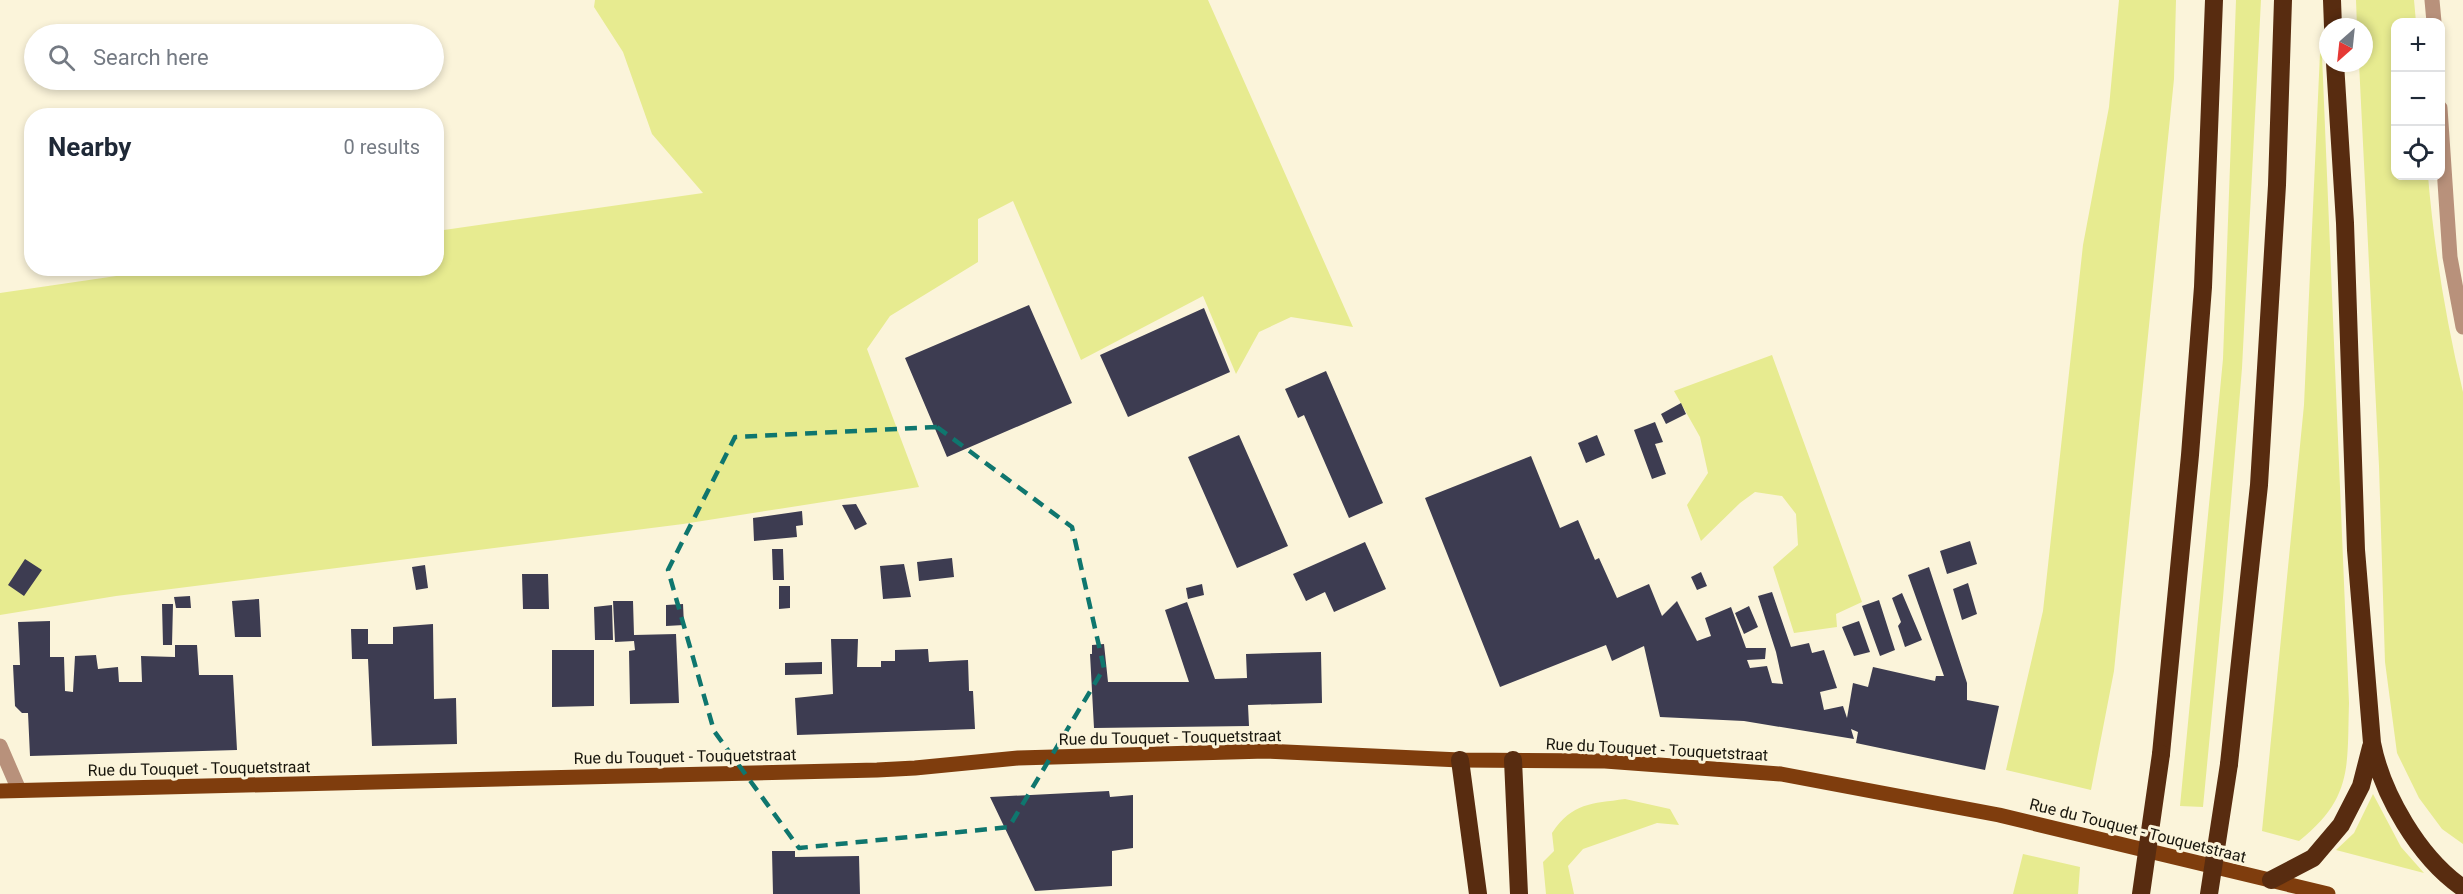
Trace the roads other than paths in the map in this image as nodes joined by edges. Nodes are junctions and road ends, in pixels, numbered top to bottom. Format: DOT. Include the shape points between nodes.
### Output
graph roads {
  1 [pos="2214,0"];
  2 [pos="2283,0"];
  3 [pos="2332,0"];
  4 [pos="2432,0"];
  5 [pos="2333,18"];
  6 [pos="2434,18"];
  7 [pos="2336,72"];
  8 [pos="2441,126"];
  9 [pos="2463,327"];
  10 [pos="2372,743"];
  11 [pos="0,746"];
  12 [pos="1460,760"];
  13 [pos="1513,760"];
  14 [pos="0,790"];
  15 [pos="19,790"];
  16 [pos="2271,880"];
  17 [pos="2463,888"];
  18 [pos="1478,894"];
  19 [pos="1519,894"];
  20 [pos="2141,894"];
  21 [pos="2208,894"];
  22 [pos="2328,894"];
  1 -- 20 [label="highway, bridge" via="2203,287 2186,501 2161,754"];
  2 -- 21 [label="highway, bridge" via="2277,185 2259,485 2229,764"];
  3 -- 5 [label="highway"];
  4 -- 6 [label="lane"];
  7 -- 10 [label="highway" via="2356,550"];
  8 -- 9 [label="lane" via="2450,257"];
  10 -- 16 [label="highway" via="2361,786 2341,825 2313,858"];
  10 -- 17 [label="highway" via="2376,765 2405,825 2449,878"];
  11 -- 15 [label="lane"];
  12 -- 13 [label="main road, Rue du Touquet - Touquetstraat"];
  12 -- 15 [label="main road, Rue du Touquet - Touquetstraat" via="1266,751 1017,758 886,769"];
  12 -- 18 [label="highway"];
  13 -- 16 [label="main road, Rue du Touquet - Touquetstraat" via="1605,761 1781,774 1999,815"];
  13 -- 19 [label="highway"];
  14 -- 15 [label="main road, Rue du Touquet - Touquetstraat"];
  16 -- 22 [label="main road, Rue du Touquet - Touquetstraat"];
}
